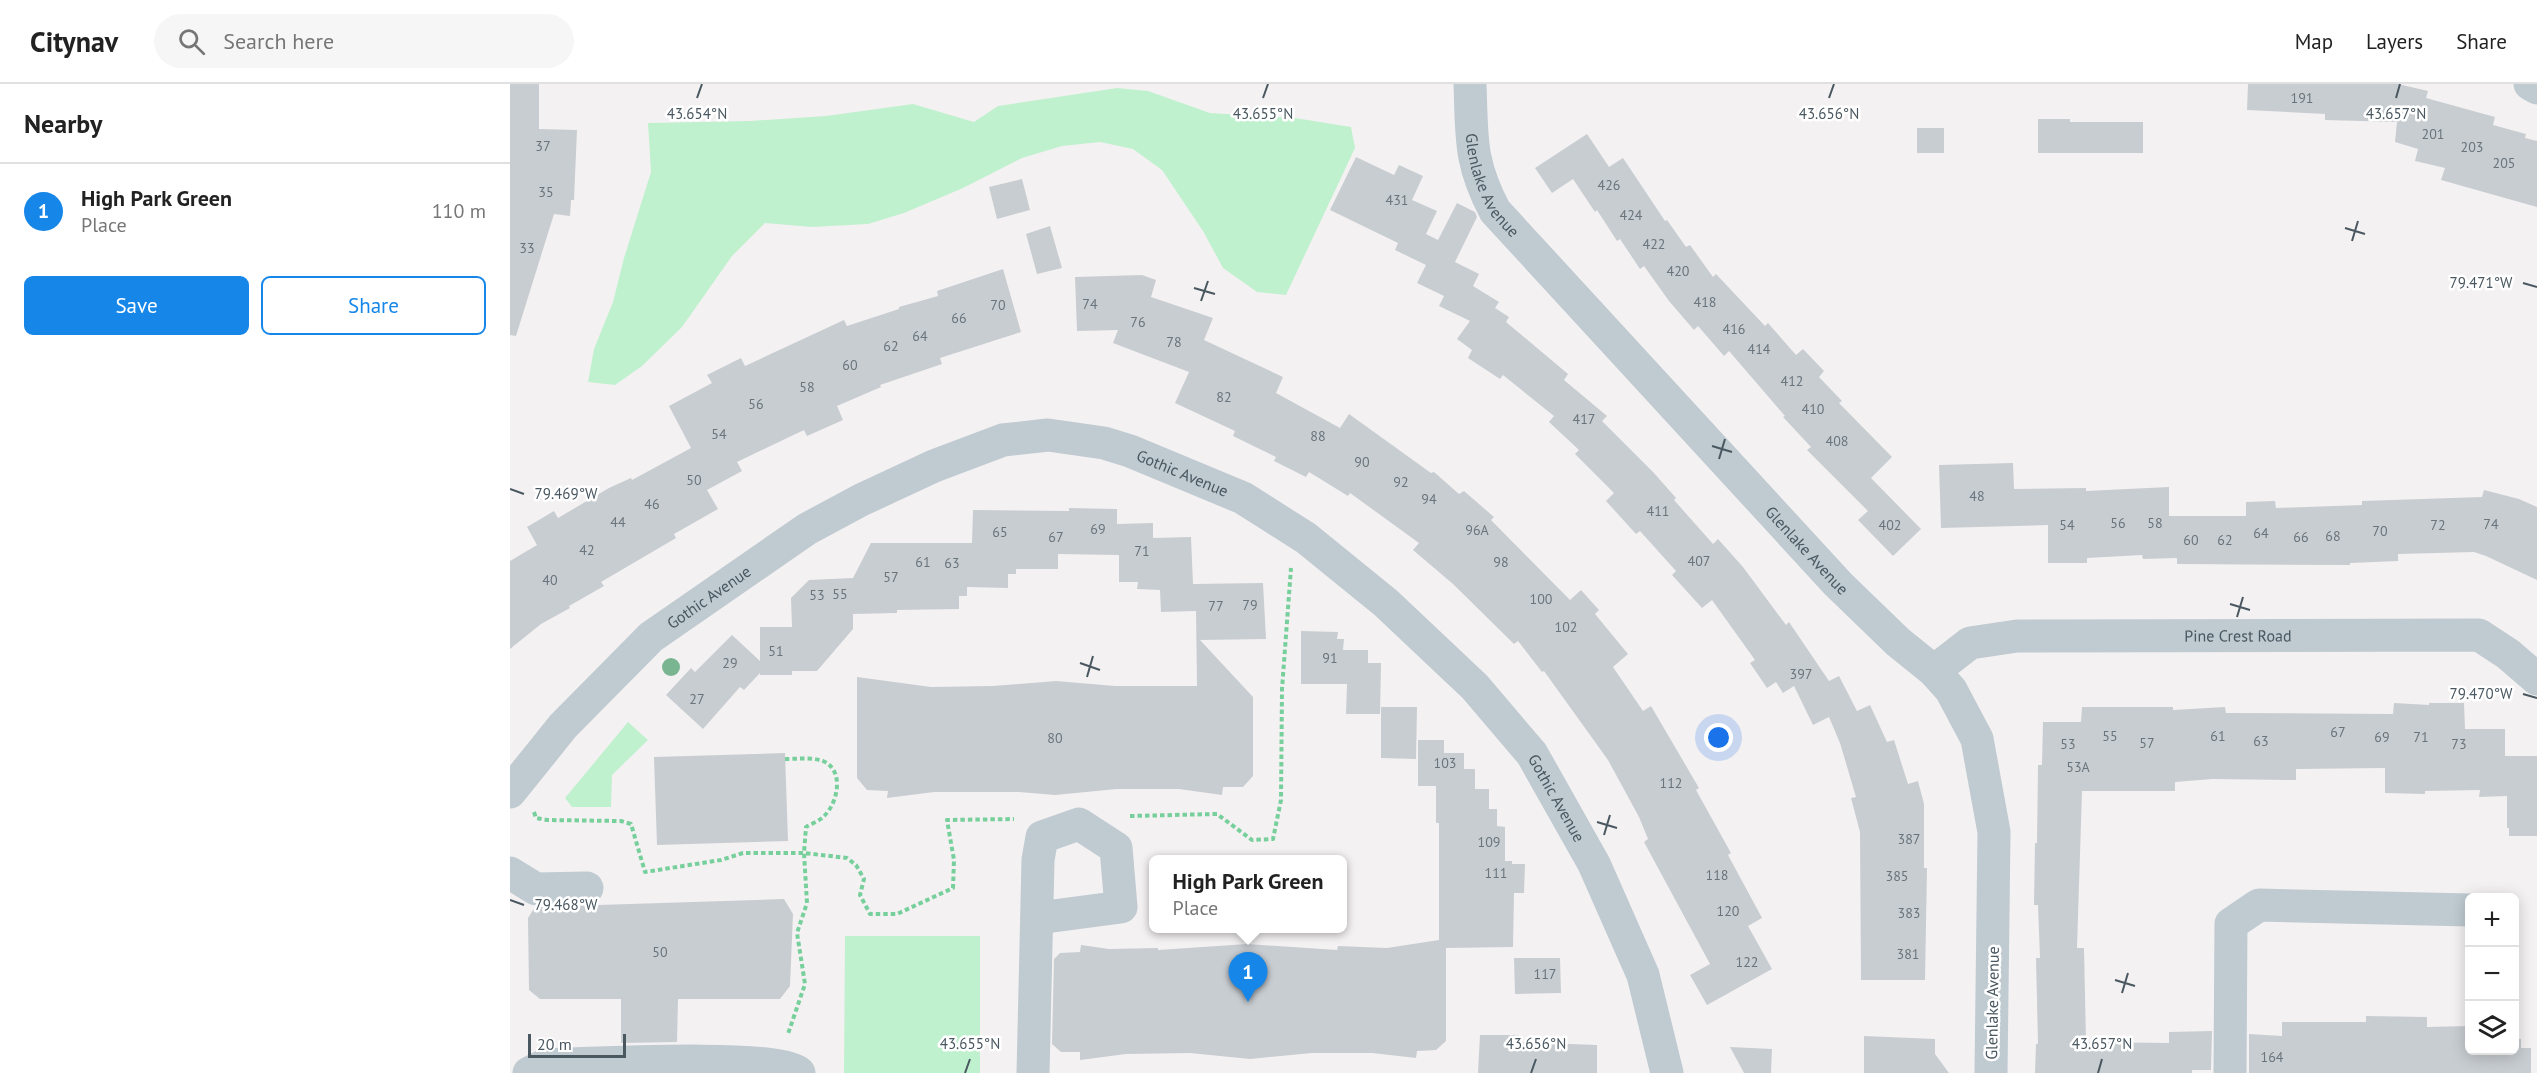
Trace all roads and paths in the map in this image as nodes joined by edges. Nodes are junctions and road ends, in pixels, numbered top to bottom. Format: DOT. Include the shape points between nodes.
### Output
graph roads {
  1 [pos="1470,84"];
  2 [pos="2530,84"];
  3 [pos="2537,88"];
  4 [pos="1292,557"];
  5 [pos="1934,670"];
  6 [pos="2537,679"];
  7 [pos="785,759"];
  8 [pos="510,792"];
  9 [pos="1123,816"];
  10 [pos="1018,819"];
  11 [pos="547,820"];
  12 [pos="804,854"];
  13 [pos="510,873"];
  14 [pos="587,888"];
  15 [pos="2465,910"];
  16 [pos="1038,918"];
  17 [pos="785,1044"];
  18 [pos="529,1073"];
  19 [pos="799,1073"];
  20 [pos="1033,1073"];
  21 [pos="1667,1073"];
  22 [pos="1991,1073"];
  23 [pos="2230,1073"];
  1 -- 5 [label="street, Glenlake Avenue" via="1474,160 1495,210 1838,584 1898,642"];
  2 -- 3 [label="street"];
  4 -- 9 [label="path" via="1282,689 1281,800 1273,839 1252,840 1217,814"];
  5 -- 6 [label="street, Pine Crest Road" via="1970,643 2017,636 2479,635"];
  5 -- 22 [label="street, Glenlake Avenue" via="1952,690 1977,739 1994,832"];
  7 -- 12 [label="path" via="821,760 838,777 834,800 823,817 806,826"];
  8 -- 21 [label="street, Gothic Avenue" via="563,726 651,637 807,529 934,466 1003,440 1048,435 1104,443 1243,498 1306,537 1386,603 1482,694 1532,754 1594,864 1643,975"];
  10 -- 12 [label="path" via="947,820 954,860 953,888 897,914 870,914 860,895 864,879 847,858"];
  11 -- 12 [label="path" via="621,820 631,824 645,872 743,853"];
  12 -- 17 [label="path" via="807,903 797,933 805,984"];
  13 -- 14 [label="street" via="536,890"];
  15 -- 23 [label="street" via="2259,905 2231,924"];
  16 -- 20 [label="street"];
  18 -- 19 [label="street" via="545,1065 738,1061 782,1065"];
}
